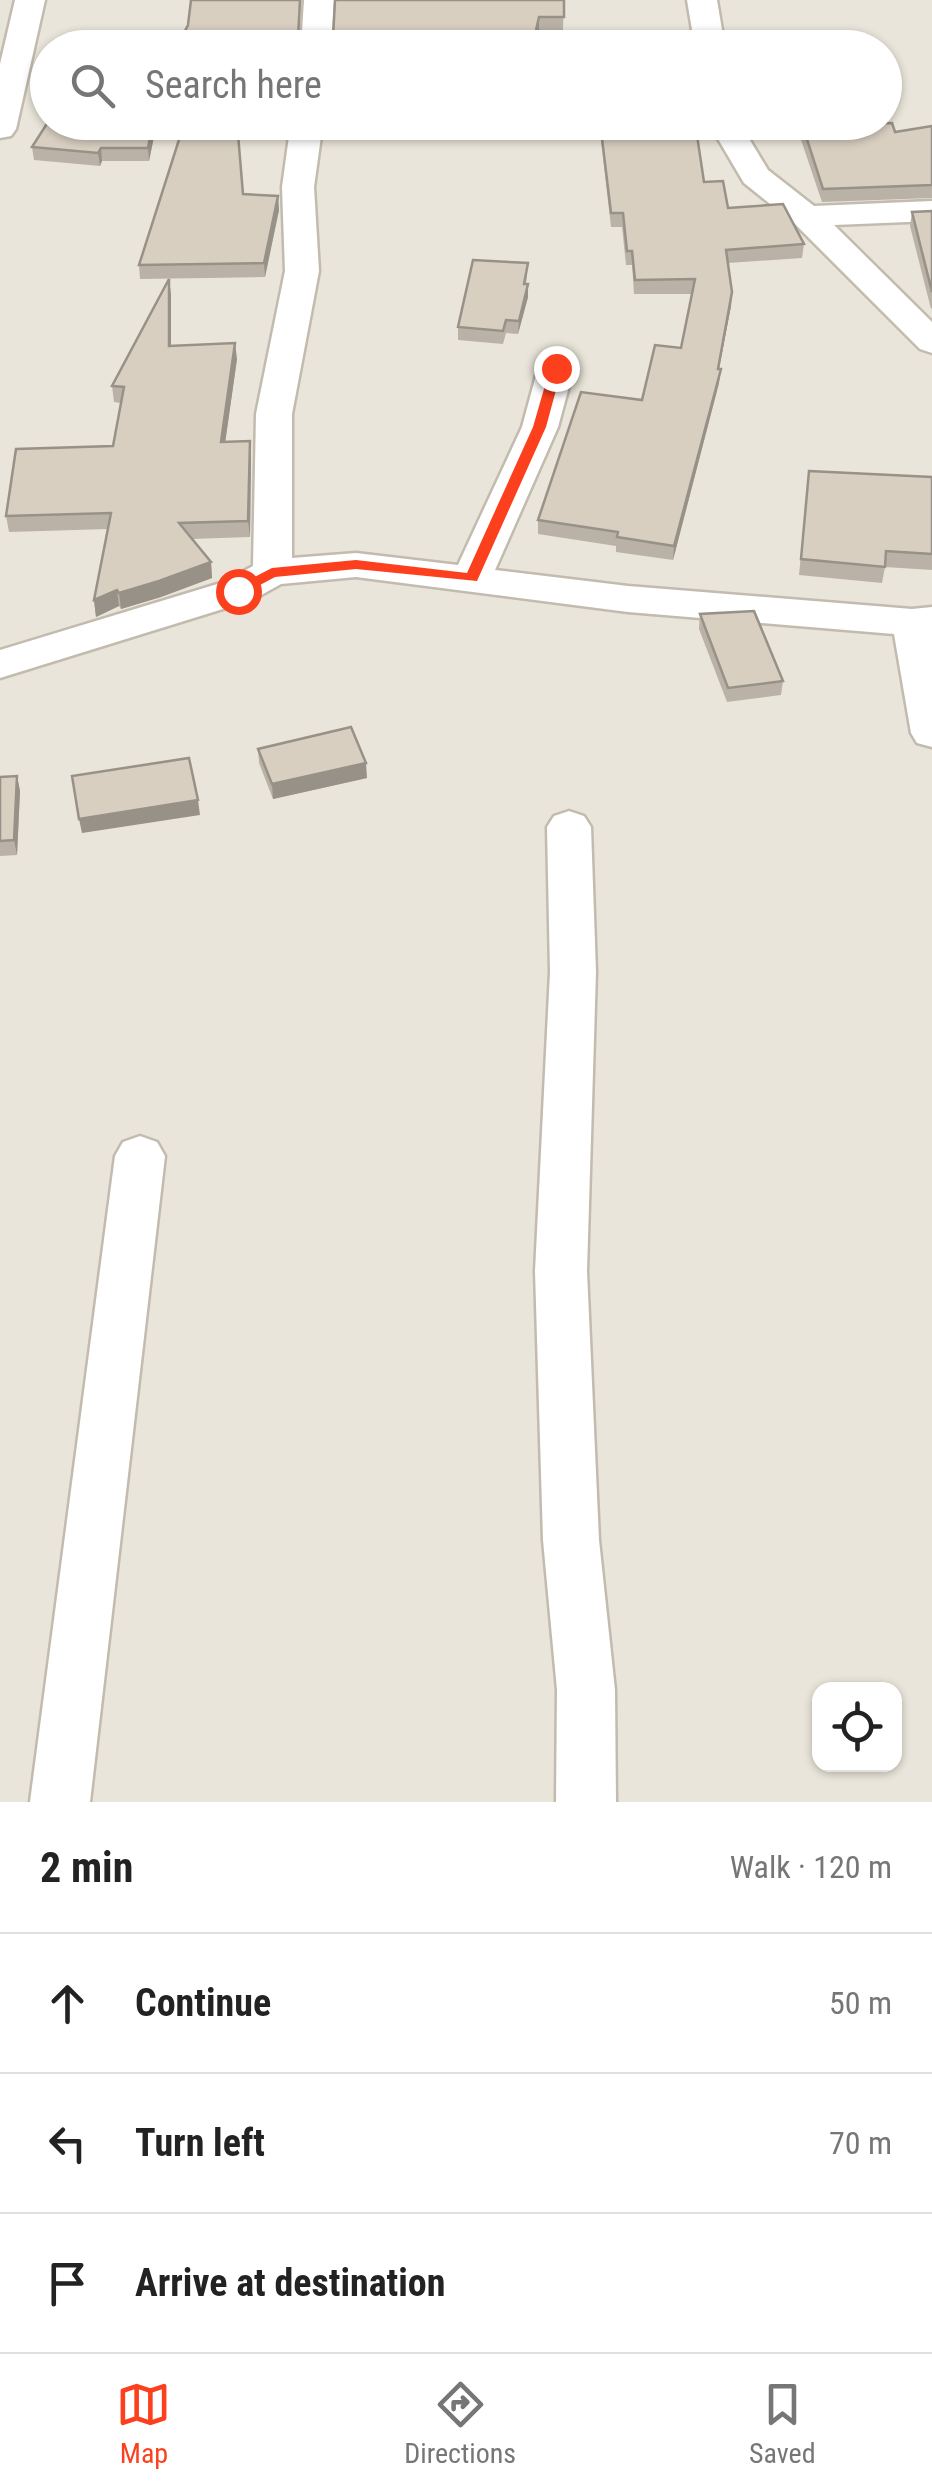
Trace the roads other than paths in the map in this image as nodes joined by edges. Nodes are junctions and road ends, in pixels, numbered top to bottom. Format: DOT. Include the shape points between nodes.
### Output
graph roads {
  1 [pos="30,0"];
  2 [pos="319,0"];
  3 [pos="702,0"];
  4 [pos="317,30"];
  5 [pos="707,30"];
  6 [pos="0,129"];
  7 [pos="304,140"];
  8 [pos="734,140"];
  9 [pos="932,211"];
  10 [pos="806,216"];
  11 [pos="932,342"];
  12 [pos="556,368"];
  13 [pos="272,572"];
  14 [pos="472,578"];
  15 [pos="922,621"];
  16 [pos="0,664"];
  17 [pos="932,733"];
  18 [pos="570,827"];
  19 [pos="140,1156"];
  20 [pos="60,1802"];
  21 [pos="586,1802"];
  1 -- 6 [label="street"];
  2 -- 4 [label="street"];
  3 -- 5 [label="street"];
  7 -- 13 [label="street" via="298,187 302,272 274,414"];
  8 -- 10 [label="street" via="756,176"];
  9 -- 10 [label="street"];
  10 -- 11 [label="street"];
  12 -- 14 [label="street" via="540,427"];
  13 -- 14 [label="street" via="356,565"];
  13 -- 16 [label="street" via="238,591"];
  14 -- 15 [label="street" via="648,600"];
  15 -- 17 [label="street"];
  18 -- 21 [label="street" via="573,972 561,1271 571,1540 586,1690"];
  19 -- 20 [label="street"];
}
